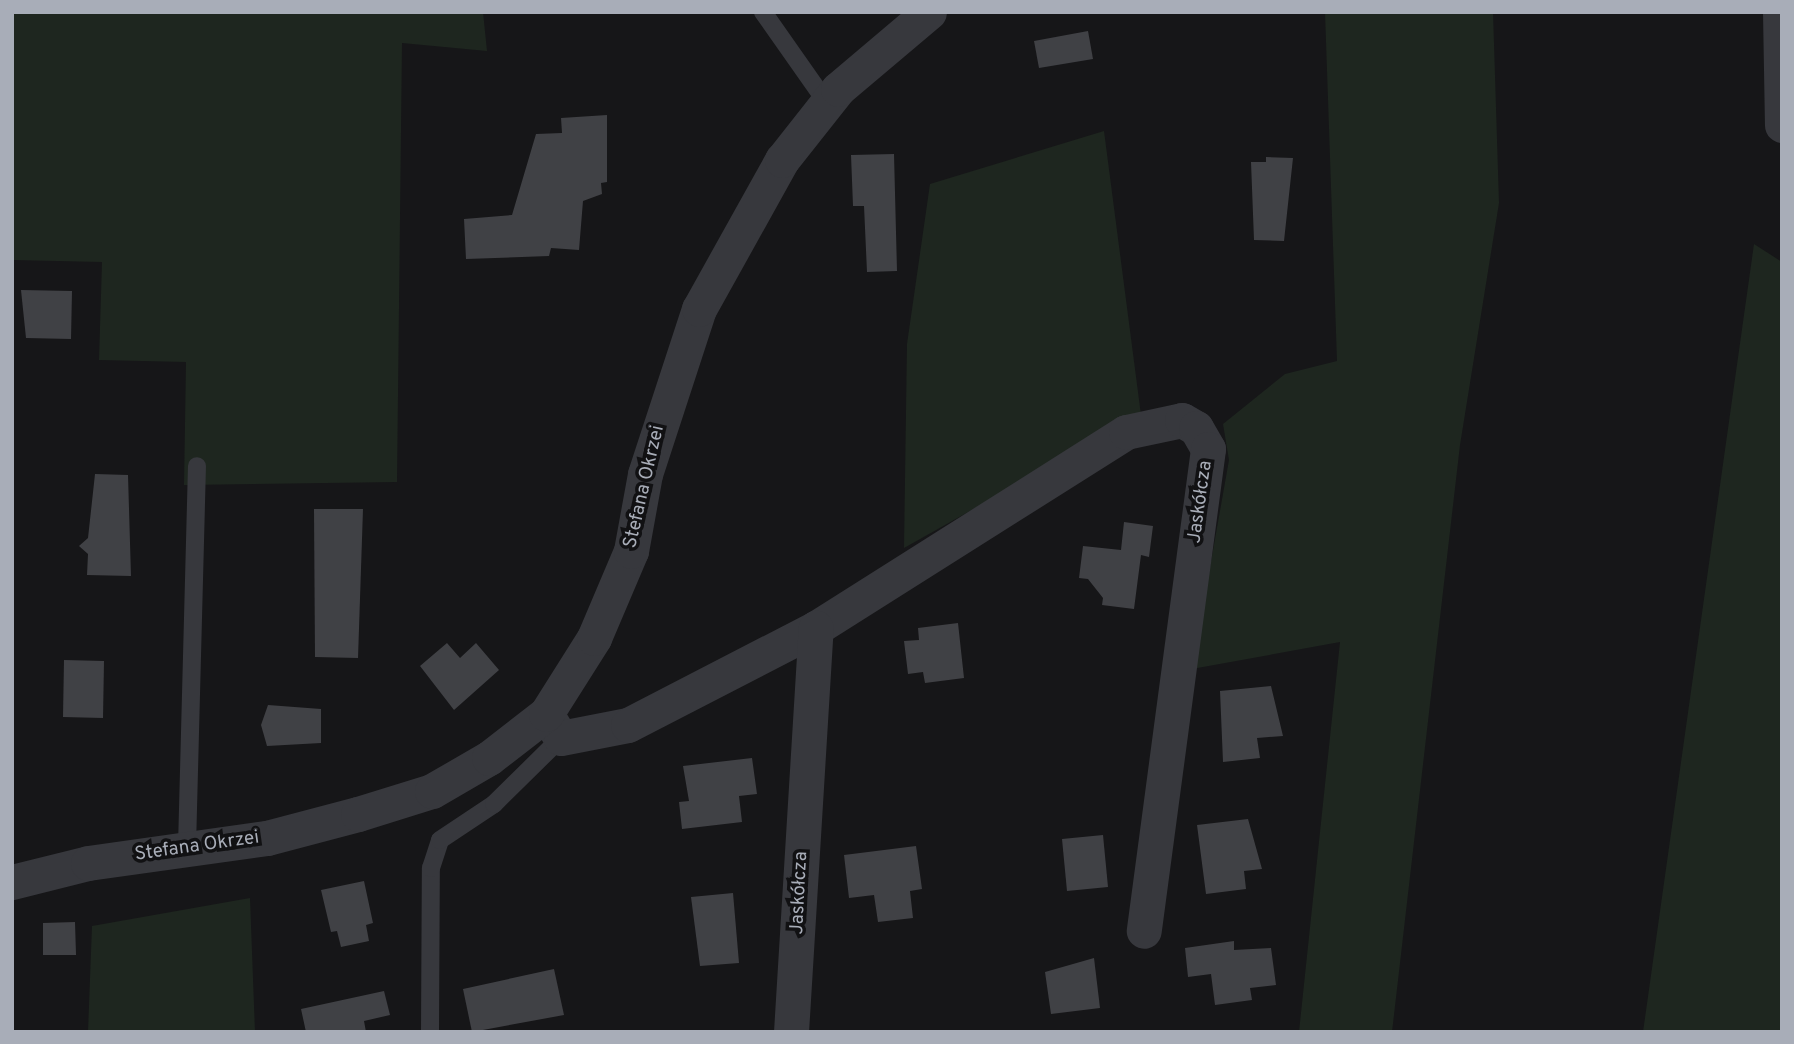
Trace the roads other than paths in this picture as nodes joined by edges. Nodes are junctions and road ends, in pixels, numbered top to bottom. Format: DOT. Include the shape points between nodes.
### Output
graph roads {
  1 [pos="763,12"];
  2 [pos="929,12"];
  3 [pos="1780,12"];
  4 [pos="827,103"];
  5 [pos="1782,125"];
  6 [pos="197,466"];
  7 [pos="816,628"];
  8 [pos="554,726"];
  9 [pos="187,847"];
  10 [pos="12,882"];
  11 [pos="1144,931"];
  12 [pos="430,1032"];
  13 [pos="792,1032"];
  1 -- 4 [label="lane"];
  2 -- 4 [label="street, Stefana Okrzei"];
  3 -- 5 [label="street"];
  4 -- 8 [label="street, Stefana Okrzei" via="782,160 699,309 645,474 631,551"];
  6 -- 9 [label="lane"];
  7 -- 8 [label="street, Jaskółcza" via="628,725"];
  7 -- 11 [label="street, Jaskółcza" via="1126,432 1182,420 1196,428 1208,449"];
  7 -- 13 [label="street, Jaskółcza"];
  8 -- 9 [label="street, Stefana Okrzei" via="432,791 267,838"];
  8 -- 12 [label="lane" via="494,804 440,839 430,868"];
  9 -- 10 [label="street, Stefana Okrzei"];
}
